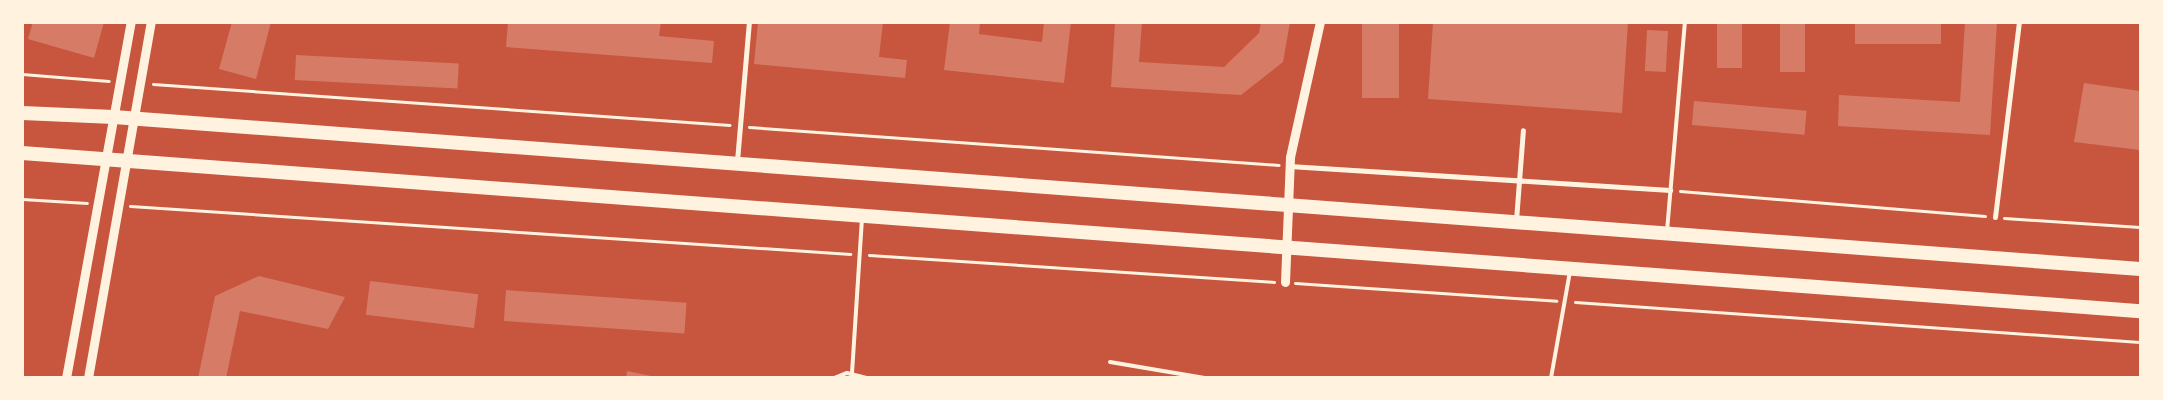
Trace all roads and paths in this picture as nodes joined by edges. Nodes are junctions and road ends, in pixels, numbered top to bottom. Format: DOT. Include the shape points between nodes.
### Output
graph roads {
  1 [pos="131,22"];
  2 [pos="151,22"];
  3 [pos="749,22"];
  4 [pos="1320,22"];
  5 [pos="1685,22"];
  6 [pos="2019,22"];
  7 [pos="22,74"];
  8 [pos="120,82"];
  9 [pos="140,83"];
  10 [pos="22,113"];
  11 [pos="114,117"];
  12 [pos="134,119"];
  13 [pos="740,126"];
  14 [pos="1523,130"];
  15 [pos="22,153"];
  16 [pos="106,157"];
  17 [pos="128,158"];
  18 [pos="737,164"];
  19 [pos="1289,166"];
  20 [pos="1518,181"];
  21 [pos="1670,190"];
  22 [pos="22,199"];
  23 [pos="97,204"];
  24 [pos="119,205"];
  25 [pos="1287,206"];
  26 [pos="863,214"];
  27 [pos="1994,217"];
  28 [pos="1516,221"];
  29 [pos="2140,227"];
  30 [pos="1667,234"];
  31 [pos="1285,245"];
  32 [pos="860,254"];
  33 [pos="1570,268"];
  34 [pos="2140,270"];
  35 [pos="1284,282"];
  36 [pos="1564,302"];
  37 [pos="2140,311"];
  38 [pos="2140,342"];
  39 [pos="1110,362"];
  40 [pos="852,373"];
  41 [pos="66,378"];
  42 [pos="88,378"];
  43 [pos="834,378"];
  44 [pos="867,378"];
  45 [pos="1205,378"];
  46 [pos="1551,378"];
  1 -- 8 [label="street"];
  2 -- 9 [label="street"];
  3 -- 13 [label="street"];
  4 -- 19 [label="street"];
  5 -- 21 [label="lane"];
  6 -- 27 [label="street"];
  7 -- 8 [label="path"];
  8 -- 11 [label="street"];
  9 -- 12 [label="street"];
  9 -- 13 [label="path"];
  10 -- 11 [label="highway"];
  11 -- 12 [label="highway"];
  11 -- 16 [label="street"];
  12 -- 17 [label="street"];
  12 -- 18 [label="highway"];
  13 -- 18 [label="street"];
  13 -- 19 [label="path"];
  14 -- 20 [label="street"];
  15 -- 16 [label="highway"];
  16 -- 17 [label="highway"];
  16 -- 23 [label="street"];
  17 -- 24 [label="street"];
  17 -- 26 [label="highway"];
  18 -- 25 [label="highway"];
  19 -- 20 [label="street"];
  19 -- 25 [label="street"];
  20 -- 21 [label="street"];
  20 -- 28 [label="street"];
  21 -- 27 [label="path"];
  21 -- 30 [label="lane"];
  22 -- 23 [label="path"];
  23 -- 41 [label="street"];
  24 -- 32 [label="path"];
  24 -- 42 [label="street"];
  25 -- 28 [label="highway"];
  25 -- 31 [label="street"];
  26 -- 31 [label="highway"];
  26 -- 32 [label="lane"];
  27 -- 29 [label="path"];
  28 -- 30 [label="highway"];
  30 -- 34 [label="highway"];
  31 -- 33 [label="highway"];
  31 -- 35 [label="street"];
  32 -- 35 [label="path"];
  32 -- 40 [label="lane"];
  33 -- 36 [label="lane"];
  33 -- 37 [label="highway"];
  35 -- 36 [label="path"];
  36 -- 38 [label="path"];
  36 -- 46 [label="lane"];
  39 -- 45 [label="lane"];
  40 -- 43 [label="lane"];
  40 -- 44 [label="lane"];
}
